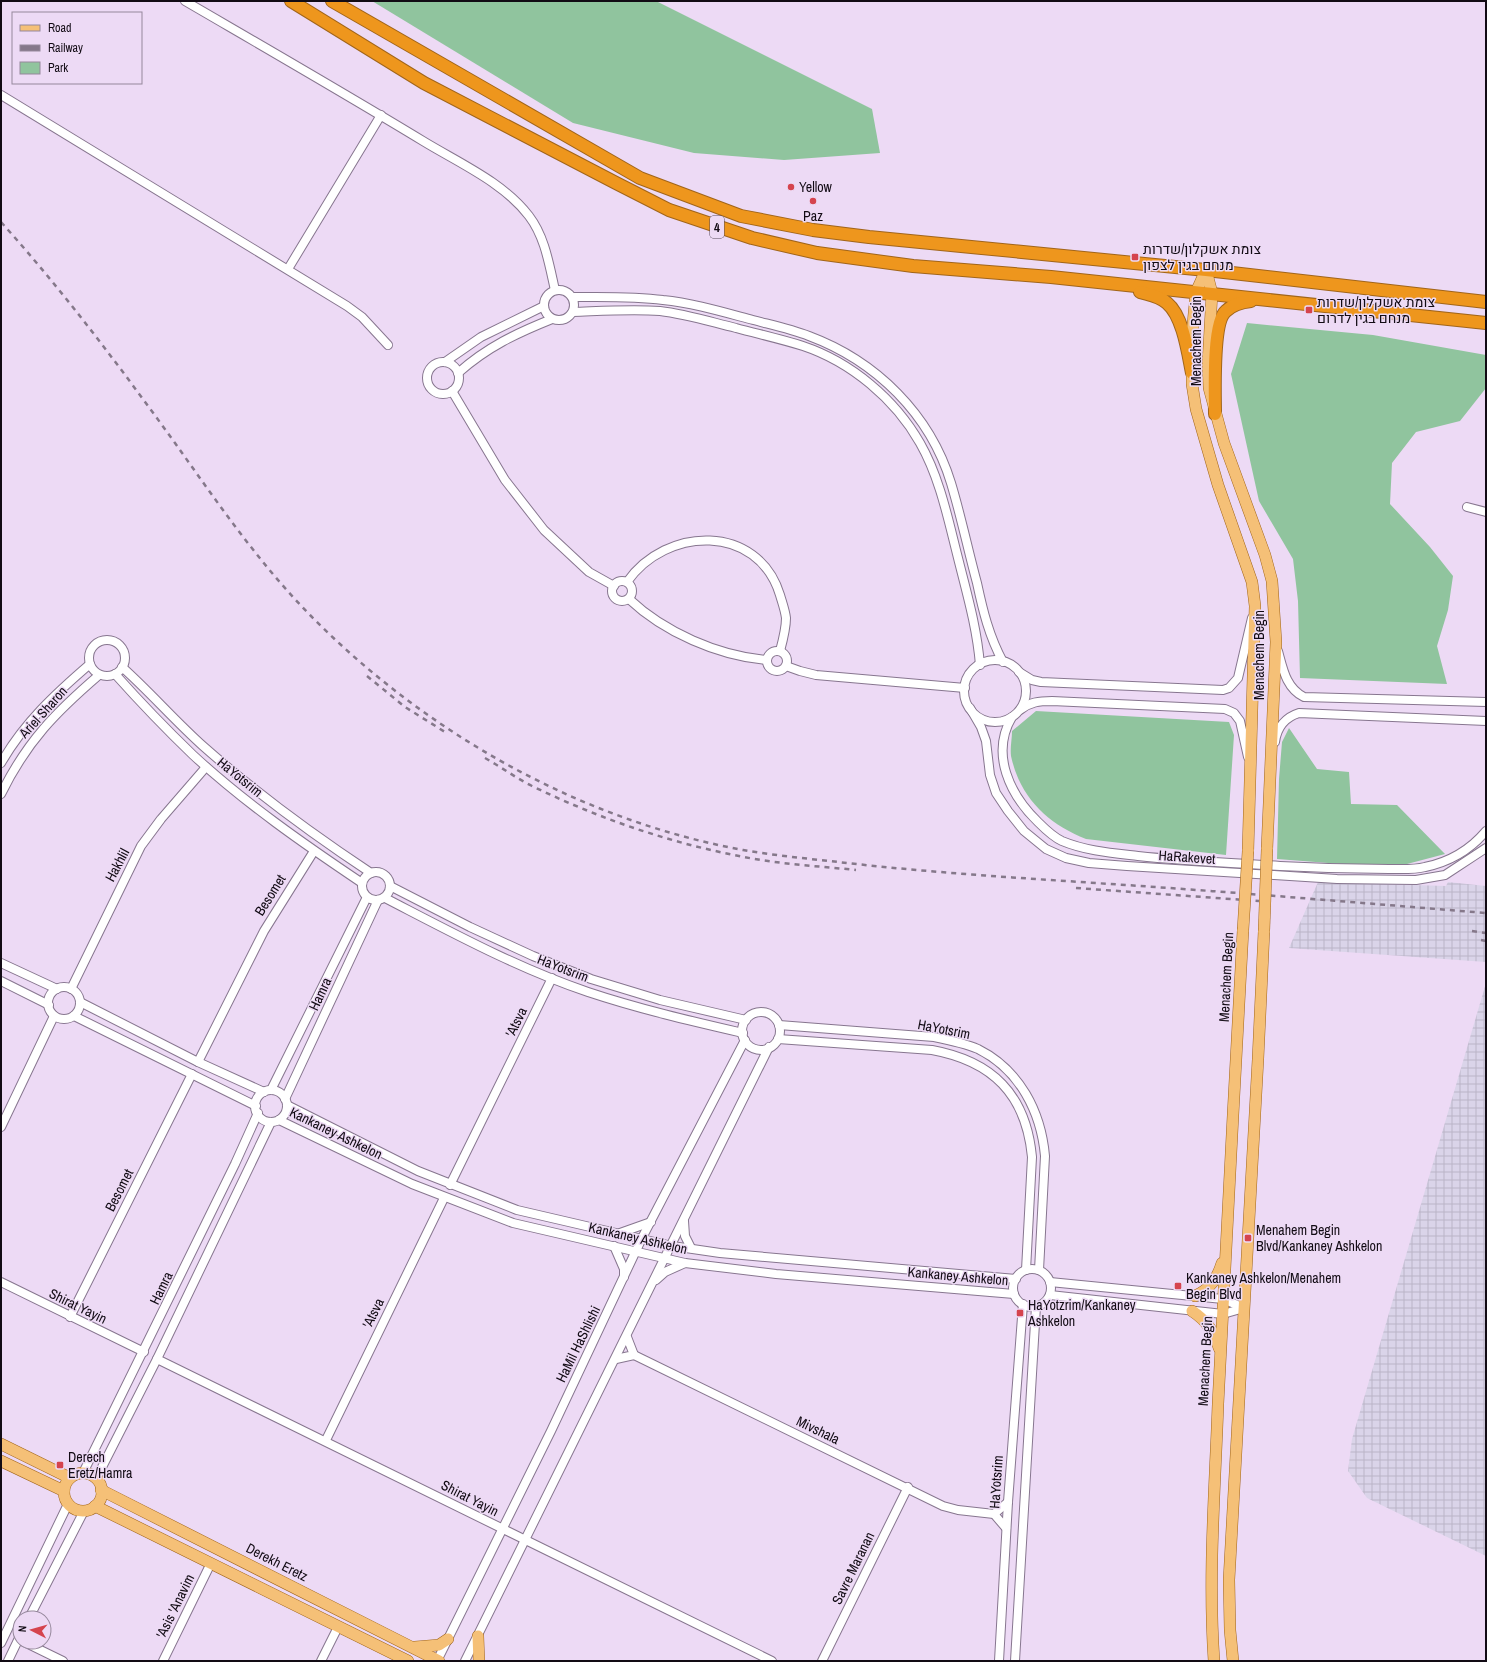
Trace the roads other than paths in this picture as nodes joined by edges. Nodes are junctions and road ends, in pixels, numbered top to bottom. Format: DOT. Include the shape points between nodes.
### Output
graph roads {
  1 [pos="185,1"];
  2 [pos="291,1"];
  3 [pos="332,1"];
  4 [pos="1,95"];
  5 [pos="381,115"];
  6 [pos="288,270"];
  7 [pos="1206,270"];
  8 [pos="1092,281"];
  9 [pos="555,290"];
  10 [pos="1196,292"];
  11 [pos="1212,293"];
  12 [pos="573,297"];
  13 [pos="1267,299"];
  14 [pos="1486,302"];
  15 [pos="544,306"];
  16 [pos="573,312"];
  17 [pos="552,319"];
  18 [pos="1486,323"];
  19 [pos="388,345"];
  20 [pos="445,362"];
  21 [pos="458,373"];
  22 [pos="1192,373"];
  23 [pos="452,391"];
  24 [pos="1215,414"];
  25 [pos="1467,507"];
  26 [pos="1486,512"];
  27 [pos="627,582"];
  28 [pos="614,586"];
  29 [pos="628,599"];
  30 [pos="1255,606"];
  31 [pos="1276,642"];
  32 [pos="780,651"];
  33 [pos="767,660"];
  34 [pos="1003,662"];
  35 [pos="90,664"];
  36 [pos="980,665"];
  37 [pos="122,666"];
  38 [pos="786,666"];
  39 [pos="1019,672"];
  40 [pos="115,674"];
  41 [pos="99,675"];
  42 [pos="965,688"];
  43 [pos="1486,702"];
  44 [pos="970,708"];
  45 [pos="1020,710"];
  46 [pos="1012,717"];
  47 [pos="1486,722"];
  48 [pos="1,763"];
  49 [pos="206,767"];
  50 [pos="1250,768"];
  51 [pos="1270,774"];
  52 [pos="1,794"];
  53 [pos="1486,831"];
  54 [pos="1486,848"];
  55 [pos="314,851"];
  56 [pos="371,873"];
  57 [pos="362,883"];
  58 [pos="390,886"];
  59 [pos="367,897"];
  60 [pos="381,899"];
  61 [pos="1,963"];
  62 [pos="552,978"];
  63 [pos="1,981"];
  64 [pos="57,989"];
  65 [pos="71,989"];
  66 [pos="80,1002"];
  67 [pos="49,1005"];
  68 [pos="54,1016"];
  69 [pos="74,1016"];
  70 [pos="746,1020"];
  71 [pos="779,1025"];
  72 [pos="744,1037"];
  73 [pos="778,1039"];
  74 [pos="769,1047"];
  75 [pos="198,1062"];
  76 [pos="192,1074"];
  77 [pos="268,1091"];
  78 [pos="286,1102"];
  79 [pos="257,1110"];
  80 [pos="275,1121"];
  81 [pos="1,1127"];
  82 [pos="450,1185"];
  83 [pos="444,1198"];
  84 [pos="684,1220"];
  85 [pos="651,1222"];
  86 [pos="617,1233"];
  87 [pos="642,1238"];
  88 [pos="614,1246"];
  89 [pos="672,1246"];
  90 [pos="1226,1246"];
  91 [pos="691,1248"];
  92 [pos="637,1252"];
  93 [pos="664,1258"];
  94 [pos="685,1263"];
  95 [pos="1026,1270"];
  96 [pos="1038,1270"];
  97 [pos="624,1279"];
  98 [pos="1016,1279"];
  99 [pos="1,1282"];
  100 [pos="1050,1282"];
  101 [pos="652,1284"];
  102 [pos="1014,1294"];
  103 [pos="1050,1295"];
  104 [pos="1195,1296"];
  105 [pos="1223,1298"];
  106 [pos="1023,1304"];
  107 [pos="1036,1306"];
  108 [pos="1244,1308"];
  109 [pos="1192,1311"];
  110 [pos="1223,1314"];
  111 [pos="70,1317"];
  112 [pos="627,1337"];
  113 [pos="144,1352"];
  114 [pos="634,1355"];
  115 [pos="1220,1355"];
  116 [pos="157,1359"];
  117 [pos="616,1359"];
  118 [pos="326,1440"];
  119 [pos="1,1444"];
  120 [pos="1,1461"];
  121 [pos="83,1473"];
  122 [pos="70,1478"];
  123 [pos="96,1479"];
  124 [pos="908,1487"];
  125 [pos="101,1490"];
  126 [pos="64,1491"];
  127 [pos="1008,1502"];
  128 [pos="68,1504"];
  129 [pos="95,1506"];
  130 [pos="84,1511"];
  131 [pos="994,1514"];
  132 [pos="1006,1528"];
  133 [pos="503,1529"];
  134 [pos="525,1540"];
  135 [pos="211,1563"];
  136 [pos="34,1610"];
  137 [pos="338,1627"];
  138 [pos="3,1632"];
  139 [pos="478,1636"];
  140 [pos="448,1639"];
  141 [pos="1,1643"];
  142 [pos="412,1647"];
  143 [pos="14,1650"];
  144 [pos="42,1650"];
  145 [pos="8,1661"];
  146 [pos="63,1661"];
  147 [pos="163,1661"];
  148 [pos="321,1661"];
  149 [pos="408,1661"];
  150 [pos="438,1661"];
  151 [pos="465,1661"];
  152 [pos="479,1661"];
  153 [pos="772,1661"];
  154 [pos="822,1661"];
  155 [pos="999,1661"];
  156 [pos="1015,1661"];
  157 [pos="1214,1661"];
  158 [pos="1233,1661"];
  1 -- 5 [label="street"];
  2 -- 8 [label="highway, 4" via="424,83 669,210 704,223 752,238 817,253 913,266"];
  3 -- 7 [label="highway, 4" via="640,178 741,216 813,230 869,237"];
  4 -- 6 [label="street"];
  5 -- 6 [label="street"];
  5 -- 9 [label="street" via="503,190 516,202 539,232 547,253"];
  6 -- 19 [label="street" via="362,317"];
  7 -- 10 [label="main road, Menachem Begin"];
  7 -- 11 [label="main road, Menachem Begin"];
  7 -- 14 [label="highway, 4"];
  8 -- 10 [label="highway, 4"];
  8 -- 22 [label="highway" via="1156,296 1167,303 1175,313 1182,332"];
  9 -- 12 [label="street" via="567,291"];
  9 -- 15 [label="street" via="546,297"];
  10 -- 11 [label="highway, 4"];
  10 -- 22 [label="main road, Menachem Begin"];
  11 -- 13 [label="highway, 4"];
  11 -- 24 [label="main road, Menachem Begin" via="1208,364 1209,388"];
  12 -- 16 [label="street"];
  12 -- 34 [label="street" via="636,298 686,303 808,335 850,355 889,384 915,413 944,462 989,632"];
  13 -- 18 [label="highway, 4"];
  13 -- 24 [label="highway" via="1240,302 1225,311 1220,320 1217,337"];
  15 -- 17 [label="street" via="547,315"];
  15 -- 20 [label="street" via="481,337"];
  16 -- 17 [label="street" via="564,320"];
  16 -- 36 [label="street" via="662,312 684,315 779,339 803,346 844,365 885,397 910,427 933,468 951,528 978,639"];
  17 -- 21 [label="street" via="488,349"];
  20 -- 21 [label="street"];
  20 -- 23 [label="street" via="439,362 429,370 428,382 436,392 442,394"];
  21 -- 23 [label="street" via="457,385"];
  22 -- 30 [label="main road, Menachem Begin" via="1196,409 1218,485 1252,582"];
  23 -- 28 [label="street" via="505,480 544,530 588,572"];
  24 -- 31 [label="main road, Menachem Begin" via="1272,581"];
  25 -- 26 [label="street"];
  27 -- 28 [label="street" via="620,581"];
  27 -- 29 [label="street" via="632,592"];
  27 -- 32 [label="street" via="640,565 672,545 685,541 713,540 741,549 764,566 778,589 786,618"];
  28 -- 29 [label="street" via="612,590 615,598 621,601"];
  29 -- 33 [label="street" via="651,617 695,640 740,656"];
  30 -- 39 [label="street" via="1238,678 1234,684 1223,690 1041,682"];
  30 -- 50 [label="main road, Menachem Begin"];
  31 -- 43 [label="street" via="1287,681 1304,697"];
  31 -- 51 [label="main road, Menachem Begin"];
  32 -- 33 [label="street" via="771,653"];
  32 -- 38 [label="street" via="787,658"];
  33 -- 38 [label="street" via="769,667 776,671"];
  34 -- 36 [label="street" via="991,661"];
  34 -- 39 [label="street"];
  35 -- 37 [label="street" via="89,654 93,646 105,640 117,643 122,648"];
  35 -- 41 [label="street"];
  35 -- 48 [label="street, Ariel Sharon" via="40,709 19,734"];
  36 -- 42 [label="street" via="971,672"];
  37 -- 40 [label="street"];
  37 -- 56 [label="street, HaYotsrim" via="228,768"];
  38 -- 42 [label="street" via="816,675"];
  39 -- 45 [label="street" via="1026,691 1025,701"];
  40 -- 41 [label="street"];
  40 -- 49 [label="street, HaYotsrim"];
  41 -- 52 [label="street, Ariel Sharon" via="70,699 40,730"];
  42 -- 44 [label="street" via="966,701"];
  44 -- 46 [label="street" via="984,720 994,722"];
  44 -- 54 [label="street, HaRakevet" via="982,727 990,775 996,793 1008,812 1024,831 1046,849 1066,858 1089,863 1337,880 1416,880 1445,875"];
  45 -- 46 [label="street"];
  45 -- 50 [label="street" via="1036,701 1225,709 1234,713 1240,721"];
  46 -- 53 [label="street, HaRakevet" via="1004,733 1002,753 1005,773 1013,791 1028,813 1045,829 1060,840 1083,848 1181,860 1356,869 1408,869 1441,863 1461,853"];
  47 -- 51 [label="street" via="1300,713 1292,715 1276,734"];
  49 -- 55 [label="street, HaYotsrim"];
  49 -- 65 [label="street, Hakhlil" via="161,818 142,846"];
  50 -- 90 [label="main road, Menachem Begin, bridge" via="1248,851"];
  51 -- 108 [label="main road, Menachem Begin, bridge"];
  55 -- 57 [label="street, HaYotsrim"];
  55 -- 75 [label="street, Besomet" via="264,931"];
  56 -- 57 [label="street"];
  56 -- 58 [label="street" via="383,873"];
  57 -- 59 [label="street" via="362,890"];
  58 -- 60 [label="street" via="389,893"];
  58 -- 70 [label="street, HaYotsrim" via="470,927 591,979 660,1000"];
  59 -- 60 [label="street"];
  59 -- 77 [label="street, Hamra"];
  60 -- 62 [label="street, HaYotsrim"];
  60 -- 78 [label="street, Hamra"];
  61 -- 64 [label="street"];
  62 -- 72 [label="street, HaYotsrim" via="656,1013"];
  62 -- 82 [label="street, 'Atsva"];
  63 -- 67 [label="street"];
  64 -- 65 [label="street"];
  64 -- 67 [label="street" via="51,996"];
  65 -- 66 [label="street" via="77,994"];
  66 -- 69 [label="street" via="79,1010"];
  66 -- 75 [label="street"];
  67 -- 68 [label="street"];
  68 -- 69 [label="street" via="64,1019"];
  68 -- 81 [label="street"];
  69 -- 76 [label="street"];
  70 -- 71 [label="street" via="754,1013 762,1012 773,1016"];
  70 -- 72 [label="street"];
  71 -- 73 [label="street"];
  71 -- 96 [label="street, HaYotsrim" via="934,1037 978,1050 998,1062 1029,1099 1039,1119 1043,1139"];
  72 -- 74 [label="street" via="750,1045 758,1049"];
  72 -- 85 [label="street, HaMil HaShlishi"];
  73 -- 74 [label="street"];
  73 -- 95 [label="street, HaYotsrim" via="932,1050 972,1061 990,1073 1018,1105 1030,1141 1032,1157"];
  74 -- 84 [label="street"];
  75 -- 77 [label="street"];
  76 -- 79 [label="street"];
  76 -- 111 [label="street, Besomet"];
  77 -- 78 [label="street" via="279,1093"];
  77 -- 79 [label="street" via="258,1098"];
  78 -- 80 [label="street" via="285,1114"];
  78 -- 82 [label="street, Kankaney Ashkelon"];
  79 -- 80 [label="street" via="263,1120"];
  79 -- 113 [label="street, Hamra" via="236,1164"];
  80 -- 83 [label="street, Kankaney Ashkelon"];
  80 -- 116 [label="street, Hamra"];
  82 -- 86 [label="street, Kankaney Ashkelon" via="517,1210"];
  83 -- 88 [label="street, Kankaney Ashkelon" via="513,1223"];
  83 -- 118 [label="street, 'Atsva"];
  84 -- 89 [label="street"];
  84 -- 91 [label="street" via="685,1236"];
  85 -- 86 [label="street"];
  85 -- 87 [label="street, HaMil HaShlishi"];
  86 -- 87 [label="street, Kankaney Ashkelon"];
  87 -- 89 [label="street, Kankaney Ashkelon"];
  87 -- 92 [label="street, HaMil HaShlishi"];
  88 -- 92 [label="street, Kankaney Ashkelon"];
  88 -- 97 [label="street" via="624,1269"];
  89 -- 91 [label="street, Kankaney Ashkelon"];
  89 -- 93 [label="street"];
  90 -- 104 [label="main road" via="1222,1264 1211,1286"];
  90 -- 105 [label="main road, Menachem Begin"];
  91 -- 98 [label="street, Kankaney Ashkelon" via="797,1261"];
  92 -- 93 [label="street, Kankaney Ashkelon"];
  92 -- 97 [label="street, HaMil HaShlishi"];
  93 -- 94 [label="street, Kankaney Ashkelon"];
  93 -- 101 [label="street"];
  94 -- 101 [label="street" via="665,1272"];
  94 -- 102 [label="street, Kankaney Ashkelon" via="783,1275"];
  95 -- 96 [label="street"];
  95 -- 98 [label="street"];
  96 -- 100 [label="street" via="1047,1276"];
  97 -- 133 [label="street, HaMil HaShlishi"];
  98 -- 102 [label="street"];
  99 -- 111 [label="street, Shirat Yayin"];
  100 -- 103 [label="street"];
  100 -- 104 [label="street"];
  101 -- 112 [label="street"];
  102 -- 106 [label="street"];
  103 -- 107 [label="street"];
  103 -- 109 [label="street"];
  104 -- 105 [label="street"];
  105 -- 108 [label="street"];
  105 -- 110 [label="main road, Menachem Begin"];
  106 -- 107 [label="street"];
  106 -- 127 [label="street, HaYotsrim"];
  107 -- 156 [label="street, HaYotsrim"];
  108 -- 110 [label="street"];
  108 -- 158 [label="main road, Menachem Begin" via="1229,1580"];
  109 -- 110 [label="street"];
  109 -- 115 [label="main road" via="1202,1317 1210,1327 1217,1340"];
  110 -- 115 [label="main road, Menachem Begin"];
  111 -- 113 [label="street, Shirat Yayin"];
  112 -- 114 [label="street"];
  112 -- 117 [label="street"];
  113 -- 121 [label="street, Hamra"];
  114 -- 117 [label="street"];
  114 -- 124 [label="street, Mivshala"];
  115 -- 157 [label="main road, Menachem Begin" via="1212,1559"];
  116 -- 118 [label="street, Shirat Yayin"];
  116 -- 123 [label="street, Hamra"];
  117 -- 134 [label="street"];
  118 -- 133 [label="street, Shirat Yayin"];
  119 -- 122 [label="main road"];
  120 -- 126 [label="main road"];
  121 -- 122 [label="main road"];
  121 -- 123 [label="main road"];
  122 -- 126 [label="main road"];
  123 -- 125 [label="main road"];
  124 -- 131 [label="street, Mivshala" via="951,1509"];
  124 -- 154 [label="street, Savre Maranan"];
  125 -- 129 [label="main road" via="101,1496"];
  125 -- 142 [label="main road, Derekh Eretz"];
  126 -- 128 [label="main road"];
  127 -- 131 [label="street"];
  127 -- 132 [label="street, HaYotsrim"];
  128 -- 130 [label="main road"];
  128 -- 138 [label="street"];
  129 -- 130 [label="main road"];
  129 -- 135 [label="main road"];
  130 -- 136 [label="street"];
  131 -- 132 [label="street"];
  132 -- 155 [label="street, HaYotsrim"];
  133 -- 134 [label="street, Shirat Yayin"];
  133 -- 140 [label="street, HaMil HaShlishi"];
  134 -- 139 [label="street"];
  134 -- 153 [label="street, Shirat Yayin"];
  135 -- 137 [label="main road"];
  135 -- 147 [label="street, 'Asis 'Anavim"];
  137 -- 148 [label="street"];
  137 -- 149 [label="main road"];
  138 -- 141 [label="street"];
  139 -- 151 [label="street"];
  139 -- 152 [label="main road"];
  140 -- 142 [label="main road" via="439,1645"];
  140 -- 150 [label="street, HaMil HaShlishi"];
  142 -- 150 [label="main road, Derekh Eretz"];
  143 -- 145 [label="street"];
  144 -- 146 [label="street"];
}
